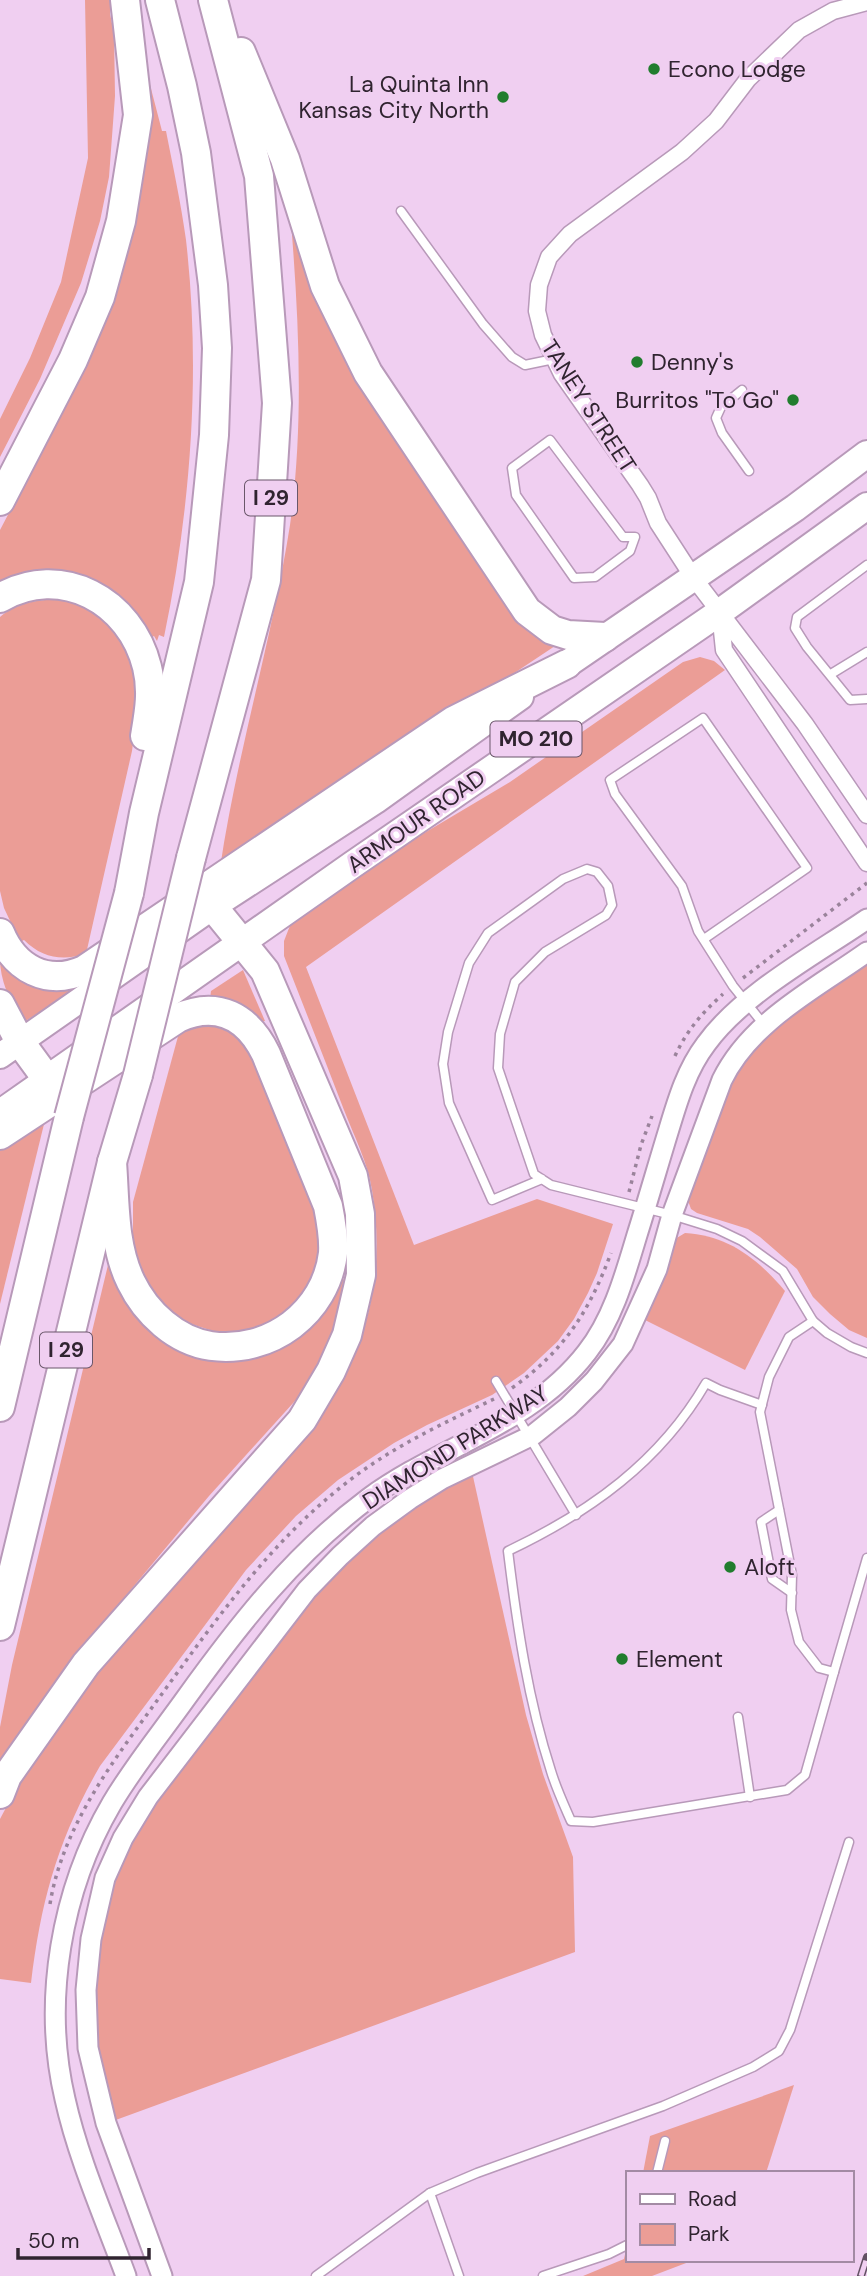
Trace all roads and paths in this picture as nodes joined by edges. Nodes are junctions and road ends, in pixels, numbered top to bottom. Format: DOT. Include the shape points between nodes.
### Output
graph roads {
  1 [pos="125,0"];
  2 [pos="160,0"];
  3 [pos="213,0"];
  4 [pos="220,0"];
  5 [pos="867,2"];
  6 [pos="401,211"];
  7 [pos="554,359"];
  8 [pos="742,390"];
  9 [pos="867,454"];
  10 [pos="749,471"];
  11 [pos="0,501"];
  12 [pos="867,506"];
  13 [pos="635,537"];
  14 [pos="867,565"];
  15 [pos="693,577"];
  16 [pos="0,598"];
  17 [pos="720,612"];
  18 [pos="605,637"];
  19 [pos="867,652"];
  20 [pos="567,664"];
  21 [pos="831,674"];
  22 [pos="867,699"];
  23 [pos="144,813"];
  24 [pos="867,815"];
  25 [pos="867,863"];
  26 [pos="213,907"];
  27 [pos="867,919"];
  28 [pos="0,933"];
  29 [pos="704,939"];
  30 [pos="241,943"];
  31 [pos="867,953"];
  32 [pos="746,1003"];
  33 [pos="0,1004"];
  34 [pos="765,1026"];
  35 [pos="10,1049"];
  36 [pos="47,1079"];
  37 [pos="0,1112"];
  38 [pos="0,1135"];
  39 [pos="112,1161"];
  40 [pos="542,1179"];
  41 [pos="645,1208"];
  42 [pos="672,1215"];
  43 [pos="813,1321"];
  44 [pos="867,1353"];
  45 [pos="496,1381"];
  46 [pos="762,1405"];
  47 [pos="0,1407"];
  48 [pos="517,1415"];
  49 [pos="530,1436"];
  50 [pos="779,1510"];
  51 [pos="576,1515"];
  52 [pos="867,1558"];
  53 [pos="792,1593"];
  54 [pos="0,1626"];
  55 [pos="834,1672"];
  56 [pos="738,1717"];
  57 [pos="0,1794"];
  58 [pos="750,1797"];
  59 [pos="849,1842"];
  60 [pos="665,2141"];
  61 [pos="658,2171"];
  62 [pos="430,2193"];
  63 [pos="626,2246"];
  64 [pos="127,2276"];
  65 [pos="162,2276"];
  66 [pos="316,2276"];
  67 [pos="459,2276"];
  68 [pos="543,2276"];
  1 -- 11 [label="highway" via="138,115 121,221 100,298 79,348"];
  2 -- 23 [label="highway, I 29" via="196,153 217,348 214,435 199,582"];
  3 -- 39 [label="highway, I 29, bridge" via="258,176 278,402 266,580"];
  4 -- 18 [label="highway" via="285,159 325,286 368,373 527,611 552,631"];
  5 -- 7 [label="street, TANEY STREET" via="833,11 799,30 748,79 699,137 570,234 549,257 539,285 537,311"];
  6 -- 7 [label="lane" via="512,357 525,365"];
  7 -- 15 [label="street, TANEY STREET" via="640,485"];
  8 -- 10 [label="lane" via="721,407 716,418"];
  9 -- 15 [label="highway, ARMOUR ROAD / MO 210"];
  12 -- 17 [label="highway, ARMOUR ROAD / MO 210"];
  13 -- 13 [label="lane" via="624,537 550,440 512,468 516,495 574,578 595,577 630,551"];
  14 -- 21 [label="lane" via="797,617 795,628"];
  15 -- 17 [label="street, TANEY STREET"];
  15 -- 18 [label="highway, ARMOUR ROAD / MO 210"];
  16 -- 23 [label="highway" via="19,589 64,586 103,601 133,633 147,666 151,701 140,765"];
  17 -- 24 [label="street, TANEY STREET"];
  17 -- 25 [label="street" via="724,650"];
  17 -- 30 [label="highway, ARMOUR ROAD / MO 210"];
  18 -- 20 [label="highway, ARMOUR ROAD / MO 210"];
  19 -- 21 [label="lane"];
  20 -- 26 [label="main road, ARMOUR ROAD / MO 210" via="376,801"];
  20 -- 28 [label="highway" via="453,721 84,970 59,976 28,968 10,953"];
  21 -- 22 [label="lane" via="850,700"];
  23 -- 47 [label="highway, I 29, bridge" via="129,893 69,1117"];
  26 -- 30 [label="highway"];
  26 -- 35 [label="main road, ARMOUR ROAD / MO 210"];
  27 -- 32 [label="street, DIAMOND PARKWAY"];
  29 -- 29 [label="lane" via="682,886 615,794 610,780 704,719 807,868"];
  29 -- 32 [label="lane"];
  30 -- 36 [label="highway, ARMOUR ROAD / MO 210"];
  30 -- 57 [label="highway" via="265,971 353,1176 360,1213 361,1275 347,1335 302,1420 86,1664 7,1776"];
  31 -- 34 [label="street, DIAMOND PARKWAY"];
  32 -- 34 [label="lane"];
  32 -- 41 [label="street, DIAMOND PARKWAY" via="720,1027 692,1066"];
  33 -- 35 [label="highway"];
  34 -- 42 [label="street, DIAMOND PARKWAY" via="750,1038 722,1080"];
  35 -- 36 [label="highway"];
  36 -- 37 [label="main road, ARMOUR ROAD / MO 210"];
  38 -- 39 [label="highway" via="178,1018 219,1012 240,1020 266,1054 328,1206 333,1252 329,1272 312,1306 278,1333 231,1347 194,1341 159,1320 147,1310 125,1268"];
  39 -- 54 [label="highway, I 29"];
  40 -- 40 [label="lane" via="534,1174 524,1150 498,1068 500,1034 515,982 545,952 606,915 612,905 608,886 587,869 563,879 488,933 468,963 443,1064 449,1103 492,1200"];
  40 -- 41 [label="lane"];
  41 -- 42 [label="lane"];
  41 -- 48 [label="street, DIAMOND PARKWAY" via="604,1326 559,1383"];
  42 -- 43 [label="lane" via="742,1241 783,1271"];
  42 -- 49 [label="street, DIAMOND PARKWAY" via="657,1269 622,1345 594,1381"];
  43 -- 44 [label="lane"];
  43 -- 46 [label="lane" via="789,1337 769,1377"];
  45 -- 48 [label="lane"];
  46 -- 50 [label="lane"];
  46 -- 51 [label="lane" via="706,1383 690,1412 657,1451"];
  48 -- 49 [label="lane"];
  48 -- 64 [label="street, DIAMOND PARKWAY" via="386,1485 303,1553 230,1637 134,1770 98,1831 64,1930 56,2032 67,2110"];
  49 -- 51 [label="lane"];
  49 -- 65 [label="street, DIAMOND PARKWAY" via="410,1499 373,1526 307,1590 148,1797 105,1878 91,1939 86,1990 88,2048 106,2123"];
  50 -- 53 [label="lane" via="793,1575"];
  50 -- 53 [label="lane" via="761,1522 772,1579"];
  51 -- 58 [label="lane" via="508,1551 518,1634 534,1710 571,1821 593,1822"];
  52 -- 55 [label="lane"];
  53 -- 55 [label="lane" via="799,1642 819,1668"];
  55 -- 58 [label="lane" via="805,1775 787,1790"];
  56 -- 58 [label="lane"];
  59 -- 62 [label="lane" via="790,2030 779,2051 663,2106"];
  60 -- 61 [label="lane"];
  62 -- 66 [label="lane"];
  62 -- 67 [label="lane"];
  63 -- 68 [label="lane"];
}
